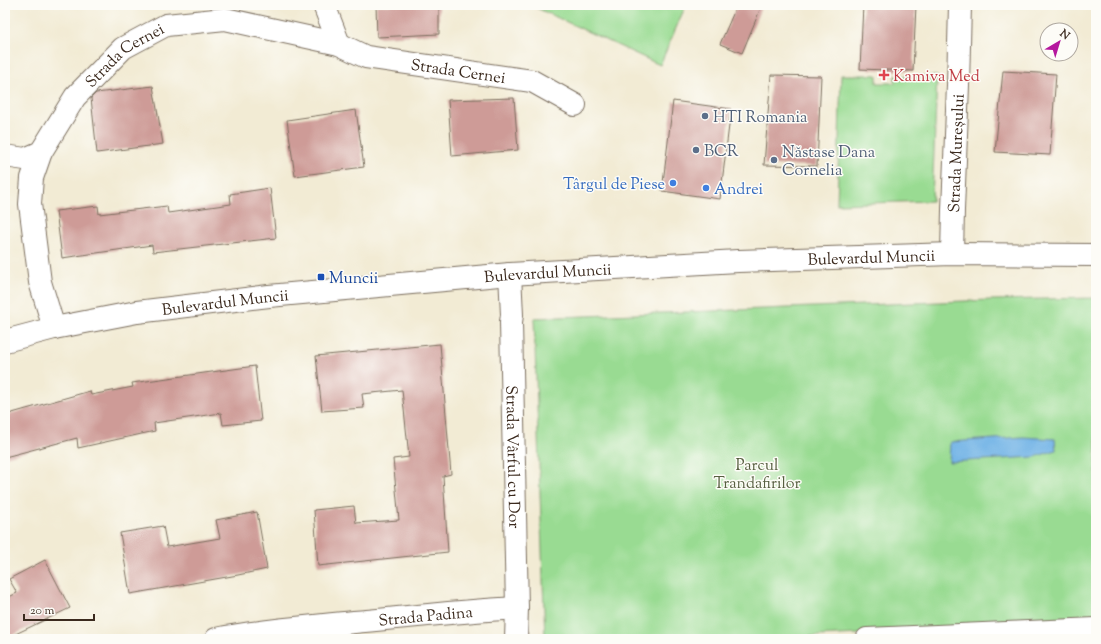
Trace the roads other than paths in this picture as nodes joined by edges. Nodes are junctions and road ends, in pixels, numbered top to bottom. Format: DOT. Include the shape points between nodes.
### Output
graph roads {
  1 [pos="324,5"];
  2 [pos="960,5"];
  3 [pos="339,44"];
  4 [pos="575,105"];
  5 [pos="41,152"];
  6 [pos="5,156"];
  7 [pos="952,254"];
  8 [pos="1096,255"];
  9 [pos="510,274"];
  10 [pos="54,328"];
  11 [pos="5,341"];
  12 [pos="517,608"];
  13 [pos="1096,629"];
  14 [pos="978,636"];
  15 [pos="216,639"];
  16 [pos="516,639"];
  17 [pos="867,639"];
  1 -- 3 [label="street"];
  2 -- 7 [label="street, Strada Mureșului"];
  3 -- 4 [label="street, Strada Cernei" via="366,57 532,82"];
  3 -- 5 [label="street, Strada Cernei" via="225,19 166,25 122,48 75,97"];
  5 -- 6 [label="street" via="25,158"];
  5 -- 10 [label="street, Strada Cernei" via="32,178 30,204 40,282"];
  7 -- 8 [label="street, Bulevardul Muncii"];
  7 -- 9 [label="street, Bulevardul Muncii" via="738,261"];
  9 -- 10 [label="street, Bulevardul Muncii" via="269,296 137,312"];
  9 -- 12 [label="street, Strada Vârful cu Dor"];
  10 -- 11 [label="street, Bulevardul Muncii"];
  12 -- 15 [label="street, Strada Padina" via="477,610"];
  12 -- 16 [label="street, Strada Vârful cu Dor"];
  13 -- 14 [label="street"];
  14 -- 17 [label="street"];
}
